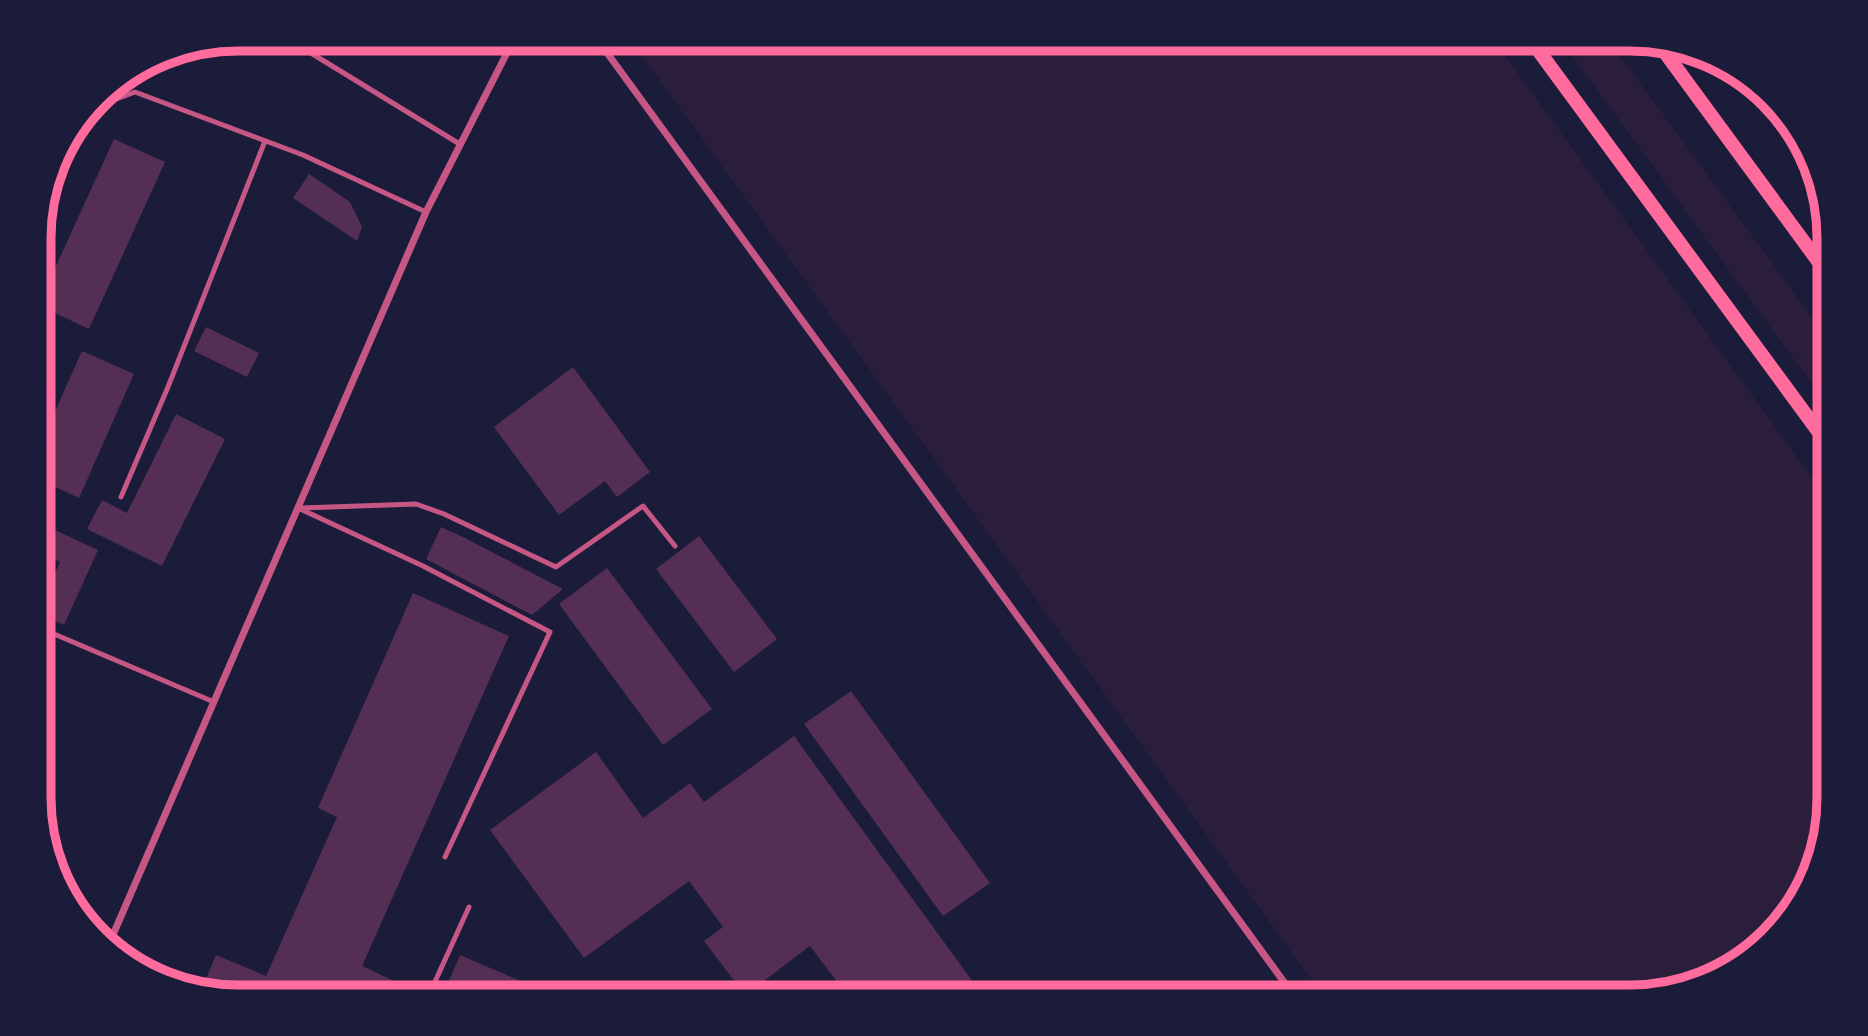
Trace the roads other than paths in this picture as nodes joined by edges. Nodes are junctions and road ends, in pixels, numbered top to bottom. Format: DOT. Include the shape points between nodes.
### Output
graph roads {
  1 [pos="309,51"];
  2 [pos="507,51"];
  3 [pos="606,51"];
  4 [pos="1540,51"];
  5 [pos="1667,54"];
  6 [pos="109,102"];
  7 [pos="265,141"];
  8 [pos="458,143"];
  9 [pos="426,212"];
  10 [pos="1817,247"];
  11 [pos="1817,430"];
  12 [pos="121,497"];
  13 [pos="298,508"];
  14 [pos="675,546"];
  15 [pos="51,633"];
  16 [pos="214,702"];
  17 [pos="445,858"];
  18 [pos="469,907"];
  19 [pos="112,937"];
  20 [pos="434,985"];
  21 [pos="1285,985"];
  1 -- 8 [label="lane"];
  2 -- 8 [label="street"];
  3 -- 21 [label="street"];
  4 -- 11 [label="main road"];
  5 -- 10 [label="main road"];
  6 -- 7 [label="lane" via="135,92"];
  7 -- 9 [label="lane"];
  7 -- 12 [label="lane"];
  8 -- 9 [label="street"];
  9 -- 13 [label="street"];
  13 -- 14 [label="lane" via="416,504 556,567 643,506"];
  13 -- 16 [label="street"];
  13 -- 17 [label="lane" via="550,632"];
  15 -- 16 [label="lane"];
  16 -- 19 [label="street"];
  18 -- 20 [label="lane"];
}
